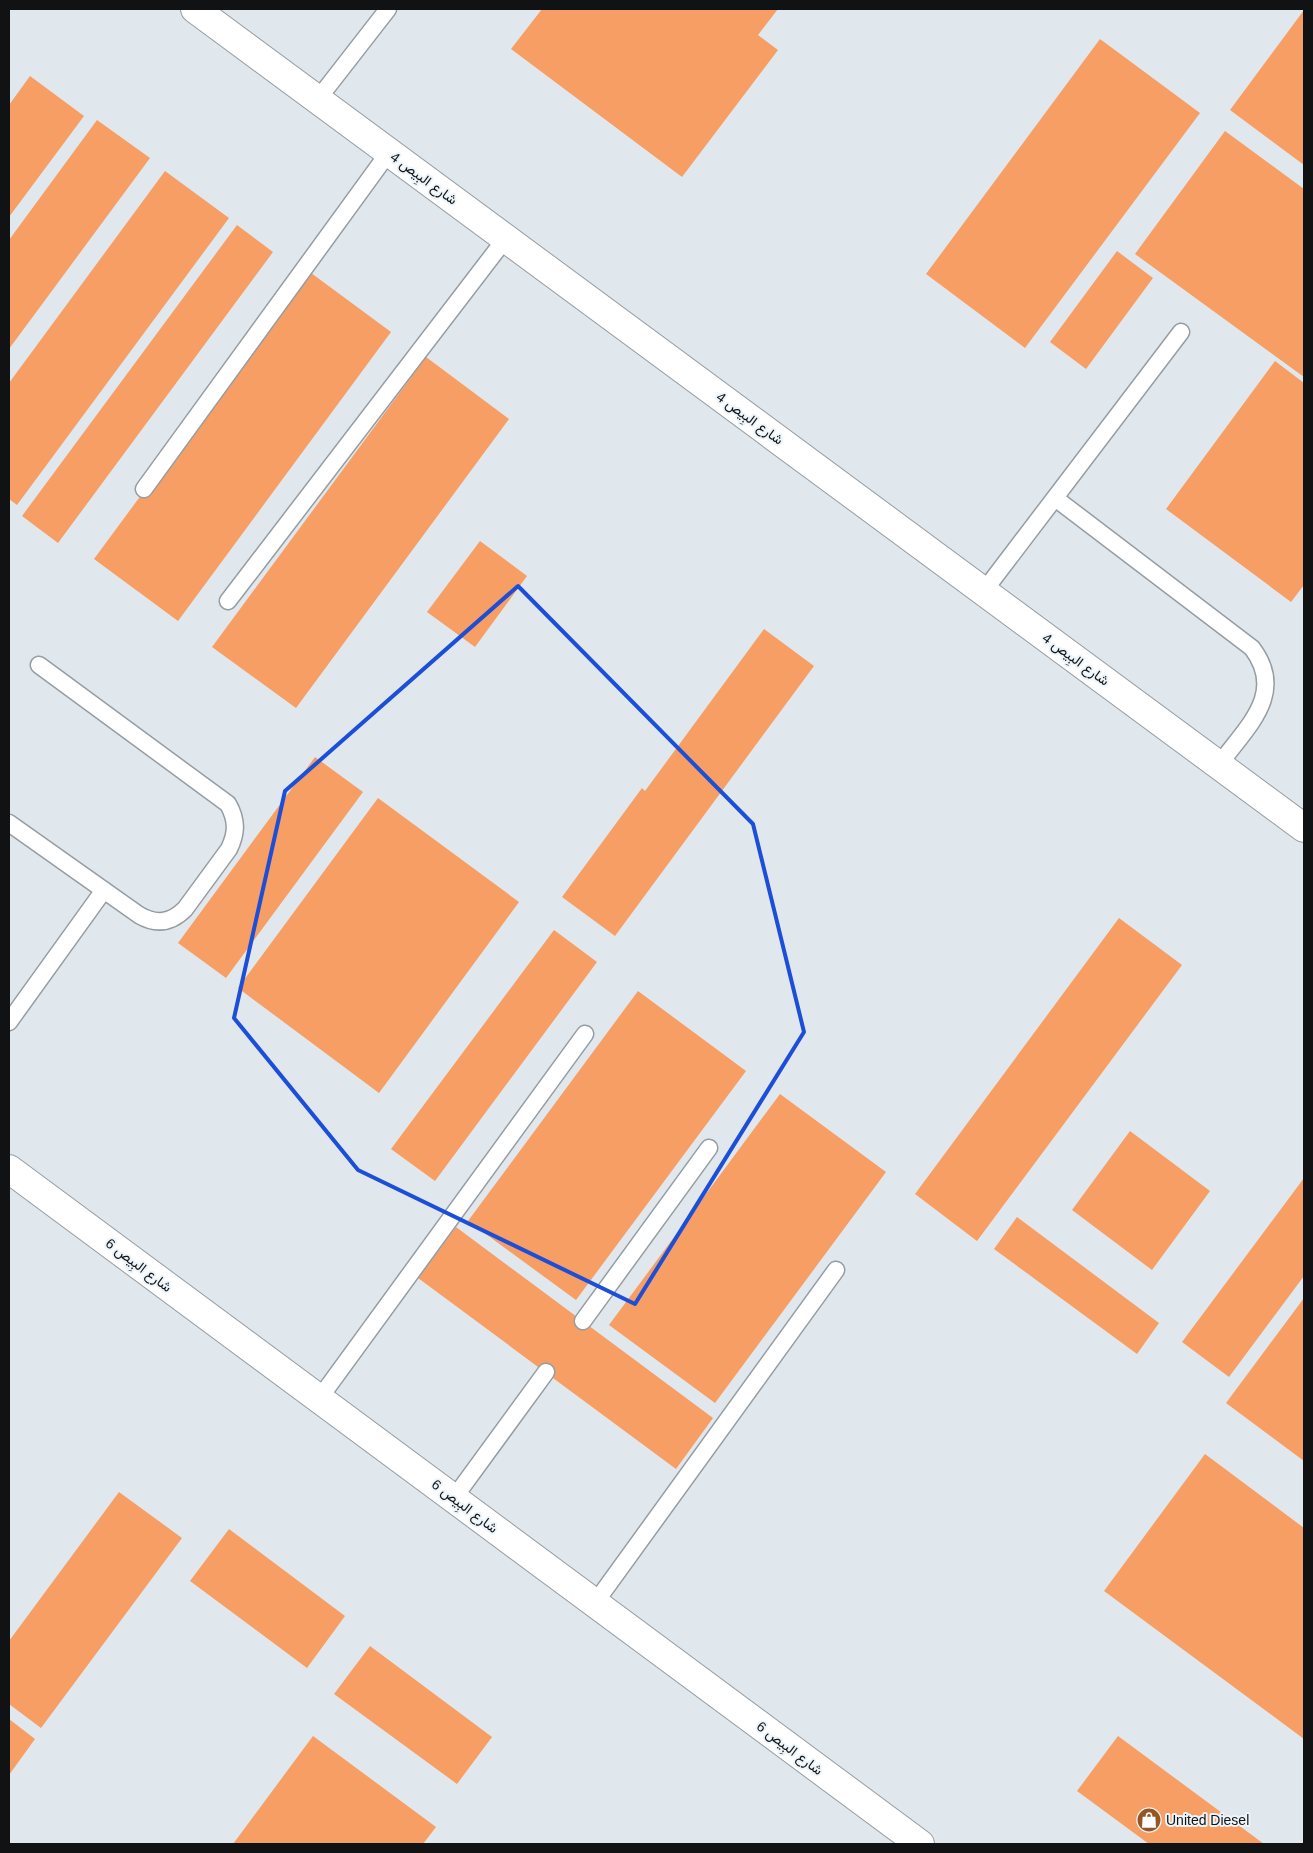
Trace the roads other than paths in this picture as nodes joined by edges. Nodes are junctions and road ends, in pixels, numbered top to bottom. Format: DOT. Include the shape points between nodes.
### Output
graph roads {
  1 [pos="195,9"];
  2 [pos="388,9"];
  3 [pos="318,99"];
  4 [pos="389,152"];
  5 [pos="506,238"];
  6 [pos="1181,332"];
  7 [pos="144,489"];
  8 [pos="1055,498"];
  9 [pos="984,591"];
  10 [pos="228,601"];
  11 [pos="39,666"];
  12 [pos="1219,765"];
  13 [pos="9,823"];
  14 [pos="1304,828"];
  15 [pos="104,890"];
  16 [pos="9,1022"];
  17 [pos="585,1034"];
  18 [pos="709,1148"];
  19 [pos="9,1169"];
  20 [pos="836,1270"];
  21 [pos="583,1321"];
  22 [pos="546,1372"];
  23 [pos="319,1399"];
  24 [pos="454,1498"];
  25 [pos="595,1603"];
  26 [pos="920,1844"];
  1 -- 3 [label="street, شارع البِيص 4"];
  2 -- 3 [label="lane"];
  3 -- 4 [label="street, شارع البِيص 4"];
  4 -- 5 [label="street, شارع البِيص 4"];
  4 -- 7 [label="lane"];
  5 -- 9 [label="street, شارع البِيص 4"];
  5 -- 10 [label="lane"];
  6 -- 8 [label="lane"];
  8 -- 9 [label="lane"];
  8 -- 12 [label="lane" via="1252,648 1261,659 1266,671 1264,699"];
  9 -- 12 [label="street, شارع البِيص 4"];
  11 -- 15 [label="lane" via="219,796 234,814 235,838 229,849 178,916 158,922 148,920"];
  12 -- 14 [label="street, شارع البِيص 4"];
  13 -- 15 [label="lane"];
  15 -- 16 [label="lane"];
  17 -- 23 [label="lane"];
  18 -- 21 [label="lane"];
  19 -- 23 [label="street, شارع البِيص 6"];
  20 -- 25 [label="lane"];
  22 -- 24 [label="lane"];
  23 -- 24 [label="street, شارع البِيص 6"];
  24 -- 25 [label="street, شارع البِيص 6"];
  25 -- 26 [label="street, شارع البِيص 6"];
}
